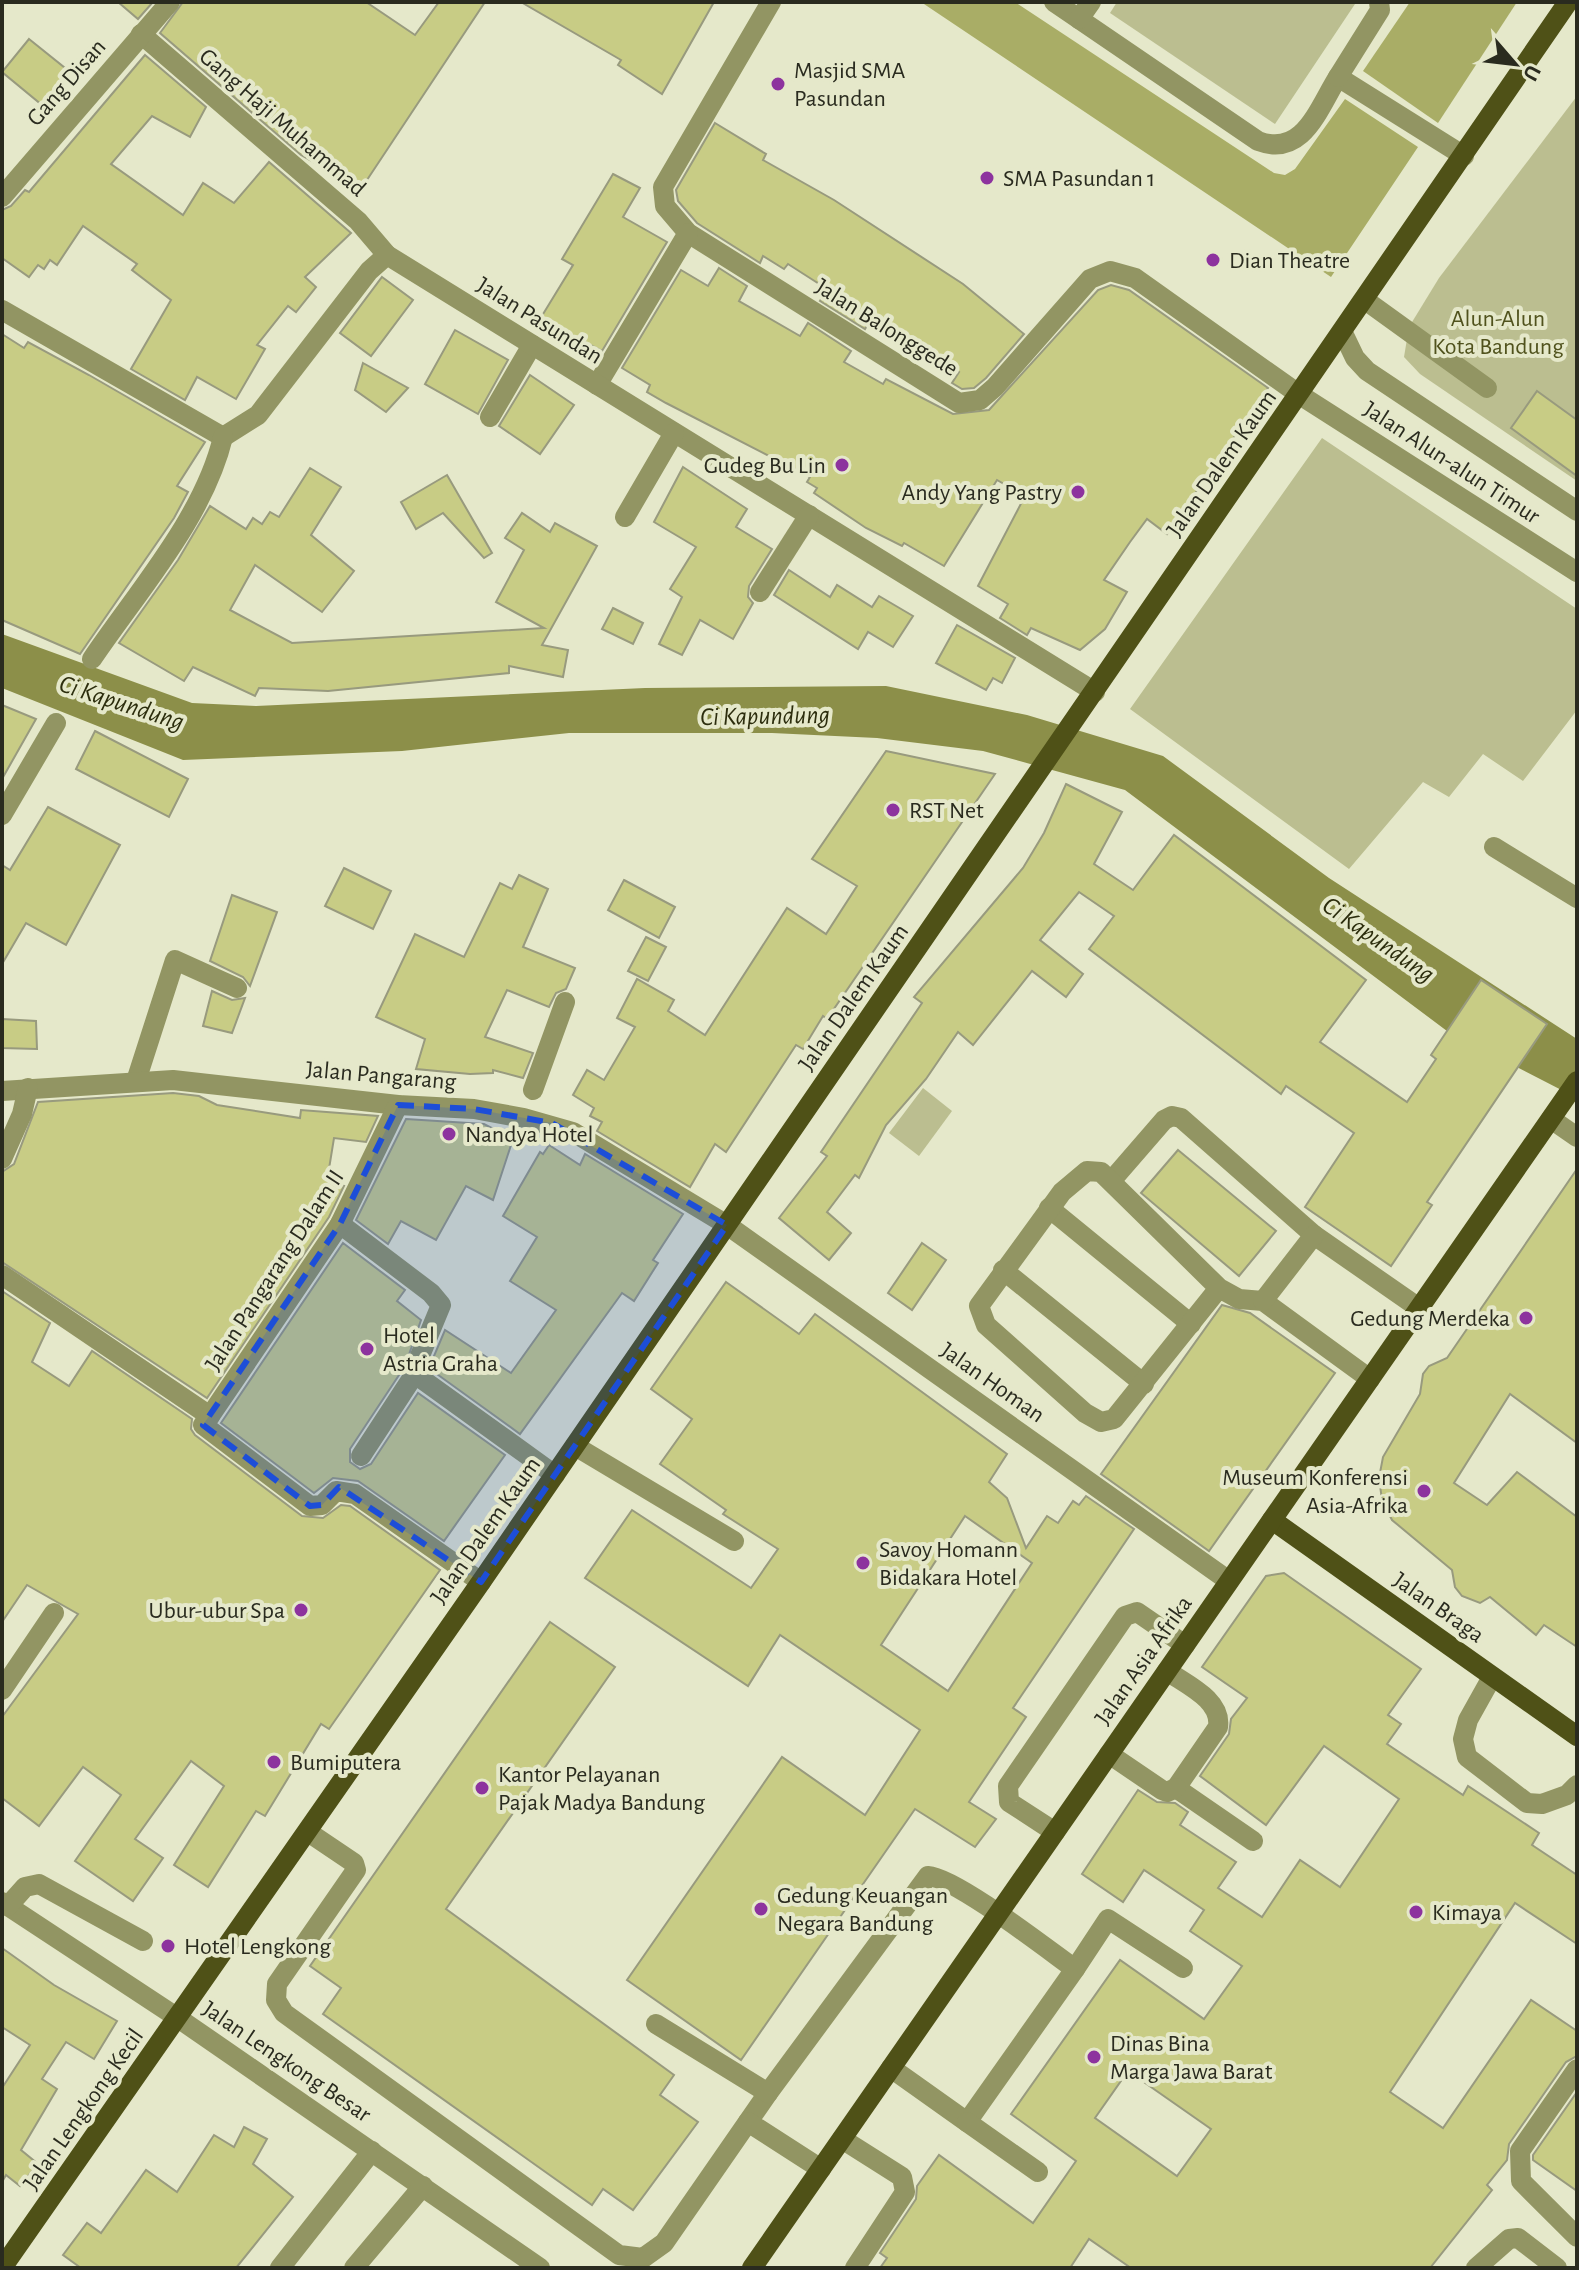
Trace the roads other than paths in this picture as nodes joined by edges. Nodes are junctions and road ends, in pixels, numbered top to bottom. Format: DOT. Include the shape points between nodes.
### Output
graph roads {
  1 [pos="170,2"];
  2 [pos="771,2"];
  3 [pos="1054,2"];
  4 [pos="1379,2"];
  5 [pos="1568,2"];
  6 [pos="1085,10"];
  7 [pos="141,34"];
  8 [pos="1338,77"];
  9 [pos="1464,156"];
  10 [pos="2,197"];
  11 [pos="688,233"];
  12 [pos="387,255"];
  13 [pos="1365,300"];
  14 [pos="2,310"];
  15 [pos="1343,333"];
  16 [pos="532,345"];
  17 [pos="597,385"];
  18 [pos="1487,388"];
  19 [pos="1300,395"];
  20 [pos="490,417"];
  21 [pos="674,433"];
  22 [pos="223,437"];
  23 [pos="1577,511"];
  24 [pos="809,515"];
  25 [pos="625,517"];
  26 [pos="1577,572"];
  27 [pos="760,592"];
  28 [pos="92,659"];
  29 [pos="1095,692"];
  30 [pos="56,723"];
  31 [pos="2,815"];
  32 [pos="1494,847"];
  33 [pos="1577,898"];
  34 [pos="237,988"];
  35 [pos="565,1002"];
  36 [pos="136,1081"];
  37 [pos="1577,1081"];
  38 [pos="28,1088"];
  39 [pos="533,1090"];
  40 [pos="2,1091"];
  41 [pos="398,1105"];
  42 [pos="1551,1119"];
  43 [pos="1577,1137"];
  44 [pos="2,1159"];
  45 [pos="1112,1180"];
  46 [pos="1049,1208"];
  47 [pos="340,1224"];
  48 [pos="727,1225"];
  49 [pos="1314,1235"];
  50 [pos="1003,1270"];
  51 [pos="2,1275"];
  52 [pos="1219,1288"];
  53 [pos="1263,1301"];
  54 [pos="1419,1308"];
  55 [pos="1191,1324"];
  56 [pos="418,1369"];
  57 [pos="1370,1379"];
  58 [pos="1144,1384"];
  59 [pos="210,1416"];
  60 [pos="575,1446"];
  61 [pos="361,1456"];
  62 [pos="555,1475"];
  63 [pos="1272,1520"];
  64 [pos="734,1541"];
  65 [pos="1229,1581"];
  66 [pos="481,1582"];
  67 [pos="54,1613"];
  68 [pos="1185,1645"];
  69 [pos="1167,1671"];
  70 [pos="1492,1677"];
  71 [pos="2,1690"];
  72 [pos="1577,1736"];
  73 [pos="1109,1754"];
  74 [pos="1577,1785"];
  75 [pos="1176,1788"];
  76 [pos="308,1832"];
  77 [pos="1055,1832"];
  78 [pos="1253,1841"];
  79 [pos="5,1904"];
  80 [pos="997,1916"];
  81 [pos="143,1941"];
  82 [pos="1183,1968"];
  83 [pos="1075,1969"];
  84 [pos="178,2018"];
  85 [pos="656,2024"];
  86 [pos="891,2068"];
  87 [pos="1577,2069"];
  88 [pos="768,2093"];
  89 [pos="748,2122"];
  90 [pos="967,2122"];
  91 [pos="842,2139"];
  92 [pos="372,2151"];
  93 [pos="821,2169"];
  94 [pos="1038,2172"];
  95 [pos="423,2186"];
  96 [pos="1577,2237"];
  97 [pos="2,2268"];
  98 [pos="280,2268"];
  99 [pos="354,2268"];
  100 [pos="540,2268"];
  101 [pos="752,2268"];
  102 [pos="855,2268"];
  103 [pos="1476,2268"];
  104 [pos="1557,2268"];
  1 -- 7 [label="street, Gang Disan"];
  2 -- 11 [label="street, Jalan Balonggede" via="663,187 672,219"];
  3 -- 6 [label="street"];
  4 -- 8 [label="street" via="1380,10"];
  5 -- 9 [label="main road, Jalan Dalem Kaum"];
  6 -- 8 [label="street" via="1271,146 1290,144 1300,136"];
  7 -- 10 [label="street, Gang Disan"];
  7 -- 12 [label="street, Gang Haji Muhammad" via="358,221"];
  8 -- 9 [label="street"];
  9 -- 13 [label="main road, Jalan Dalem Kaum"];
  11 -- 17 [label="street"];
  11 -- 19 [label="street, Jalan Balonggede" via="959,403 980,400 1090,279 1110,271 1135,278"];
  12 -- 16 [label="street, Jalan Pasundan"];
  12 -- 22 [label="street" via="258,415"];
  13 -- 15 [label="main road, Jalan Dalem Kaum"];
  13 -- 18 [label="street"];
  14 -- 22 [label="street"];
  15 -- 19 [label="main road, Jalan Dalem Kaum"];
  15 -- 23 [label="street, Jalan Alun-alun Timur" via="1367,371"];
  16 -- 17 [label="street, Jalan Pasundan"];
  16 -- 20 [label="street"];
  17 -- 21 [label="street, Jalan Pasundan"];
  19 -- 26 [label="street, Jalan Alun-alun Timur"];
  19 -- 29 [label="main road, Jalan Dalem Kaum"];
  21 -- 24 [label="street, Jalan Pasundan"];
  21 -- 25 [label="street"];
  22 -- 28 [label="street" via="215,471 196,507"];
  24 -- 27 [label="street"];
  24 -- 29 [label="street, Jalan Pasundan"];
  29 -- 48 [label="main road, Jalan Dalem Kaum"];
  30 -- 31 [label="street"];
  32 -- 33 [label="street"];
  34 -- 36 [label="street" via="175,960"];
  35 -- 39 [label="street"];
  36 -- 38 [label="street, Jalan Pangarang"];
  36 -- 41 [label="street, Jalan Pangarang" via="220,1083"];
  37 -- 42 [label="main road, Jalan Asia Afrika"];
  38 -- 40 [label="street, Jalan Pangarang"];
  38 -- 44 [label="street"];
  41 -- 47 [label="street, Jalan Pangarang Dalam II"];
  41 -- 48 [label="street, Jalan Pangarang" via="474,1109 552,1123"];
  42 -- 43 [label="street"];
  42 -- 54 [label="main road, Jalan Asia Afrika"];
  45 -- 46 [label="street" via="1087,1171"];
  45 -- 49 [label="street" via="1164,1120 1181,1118"];
  45 -- 52 [label="street"];
  46 -- 50 [label="street"];
  46 -- 55 [label="street"];
  47 -- 56 [label="street" via="441,1305"];
  47 -- 59 [label="street, Jalan Pangarang Dalam II"];
  48 -- 60 [label="main road, Jalan Dalem Kaum"];
  48 -- 65 [label="street, Jalan Homan"];
  49 -- 53 [label="street"];
  49 -- 54 [label="street"];
  50 -- 58 [label="street"];
  50 -- 58 [label="street" via="979,1306 980,1317 1085,1413 1101,1422 1114,1419"];
  51 -- 59 [label="street"];
  52 -- 53 [label="street" via="1239,1299"];
  52 -- 55 [label="street"];
  53 -- 57 [label="street"];
  54 -- 57 [label="main road, Jalan Asia Afrika"];
  55 -- 58 [label="street"];
  56 -- 61 [label="street"];
  56 -- 62 [label="street" via="423,1380"];
  57 -- 63 [label="main road, Jalan Asia Afrika"];
  59 -- 66 [label="street" via="203,1425 310,1506 322,1505 336,1491 355,1494"];
  60 -- 62 [label="main road, Jalan Dalem Kaum"];
  60 -- 64 [label="street"];
  62 -- 66 [label="main road, Jalan Dalem Kaum"];
  63 -- 65 [label="main road, Jalan Asia Afrika"];
  63 -- 70 [label="main road, Jalan Braga"];
  65 -- 68 [label="main road, Jalan Asia Afrika"];
  66 -- 76 [label="main road, Jalan Dalem Kaum"];
  67 -- 71 [label="street"];
  68 -- 69 [label="main road, Jalan Asia Afrika"];
  68 -- 77 [label="street" via="1137,1612 1125,1616 1008,1786 1009,1802"];
  69 -- 73 [label="main road, Jalan Asia Afrika"];
  69 -- 75 [label="street" via="1214,1705 1219,1716 1218,1727"];
  70 -- 72 [label="main road, Jalan Braga"];
  70 -- 74 [label="street" via="1468,1720 1463,1739 1467,1757 1527,1803 1542,1804 1567,1795"];
  73 -- 75 [label="street" via="1162,1790"];
  73 -- 77 [label="main road, Jalan Asia Afrika"];
  75 -- 78 [label="street"];
  76 -- 84 [label="main road, Jalan Dalem Kaum"];
  76 -- 89 [label="street" via="354,1863 356,1870 277,1984 276,2000 284,2013 619,2255 643,2258 664,2243"];
  77 -- 80 [label="main road, Jalan Asia Afrika"];
  79 -- 81 [label="street" via="25,1887 39,1884"];
  79 -- 84 [label="street, Jalan Lengkong Besar"];
  80 -- 83 [label="street"];
  80 -- 86 [label="main road, Jalan Asia Afrika"];
  80 -- 88 [label="street" via="938,1877 928,1876"];
  82 -- 83 [label="street" via="1108,1919"];
  83 -- 90 [label="street"];
  84 -- 92 [label="street, Jalan Lengkong Besar"];
  84 -- 97 [label="main road, Jalan Lengkong Kecil"];
  85 -- 88 [label="street"];
  86 -- 90 [label="street"];
  86 -- 91 [label="main road, Jalan Asia Afrika"];
  87 -- 96 [label="street" via="1520,2151 1521,2181"];
  88 -- 89 [label="street"];
  89 -- 93 [label="street"];
  90 -- 94 [label="street"];
  91 -- 93 [label="main road, Jalan Asia Afrika"];
  91 -- 102 [label="street" via="906,2184"];
  92 -- 95 [label="street, Jalan Lengkong Besar"];
  92 -- 98 [label="street"];
  93 -- 101 [label="main road, Jalan Asia Afrika"];
  95 -- 99 [label="street"];
  95 -- 100 [label="street, Jalan Lengkong Besar"];
  103 -- 104 [label="street" via="1509,2239 1518,2238"];
}
